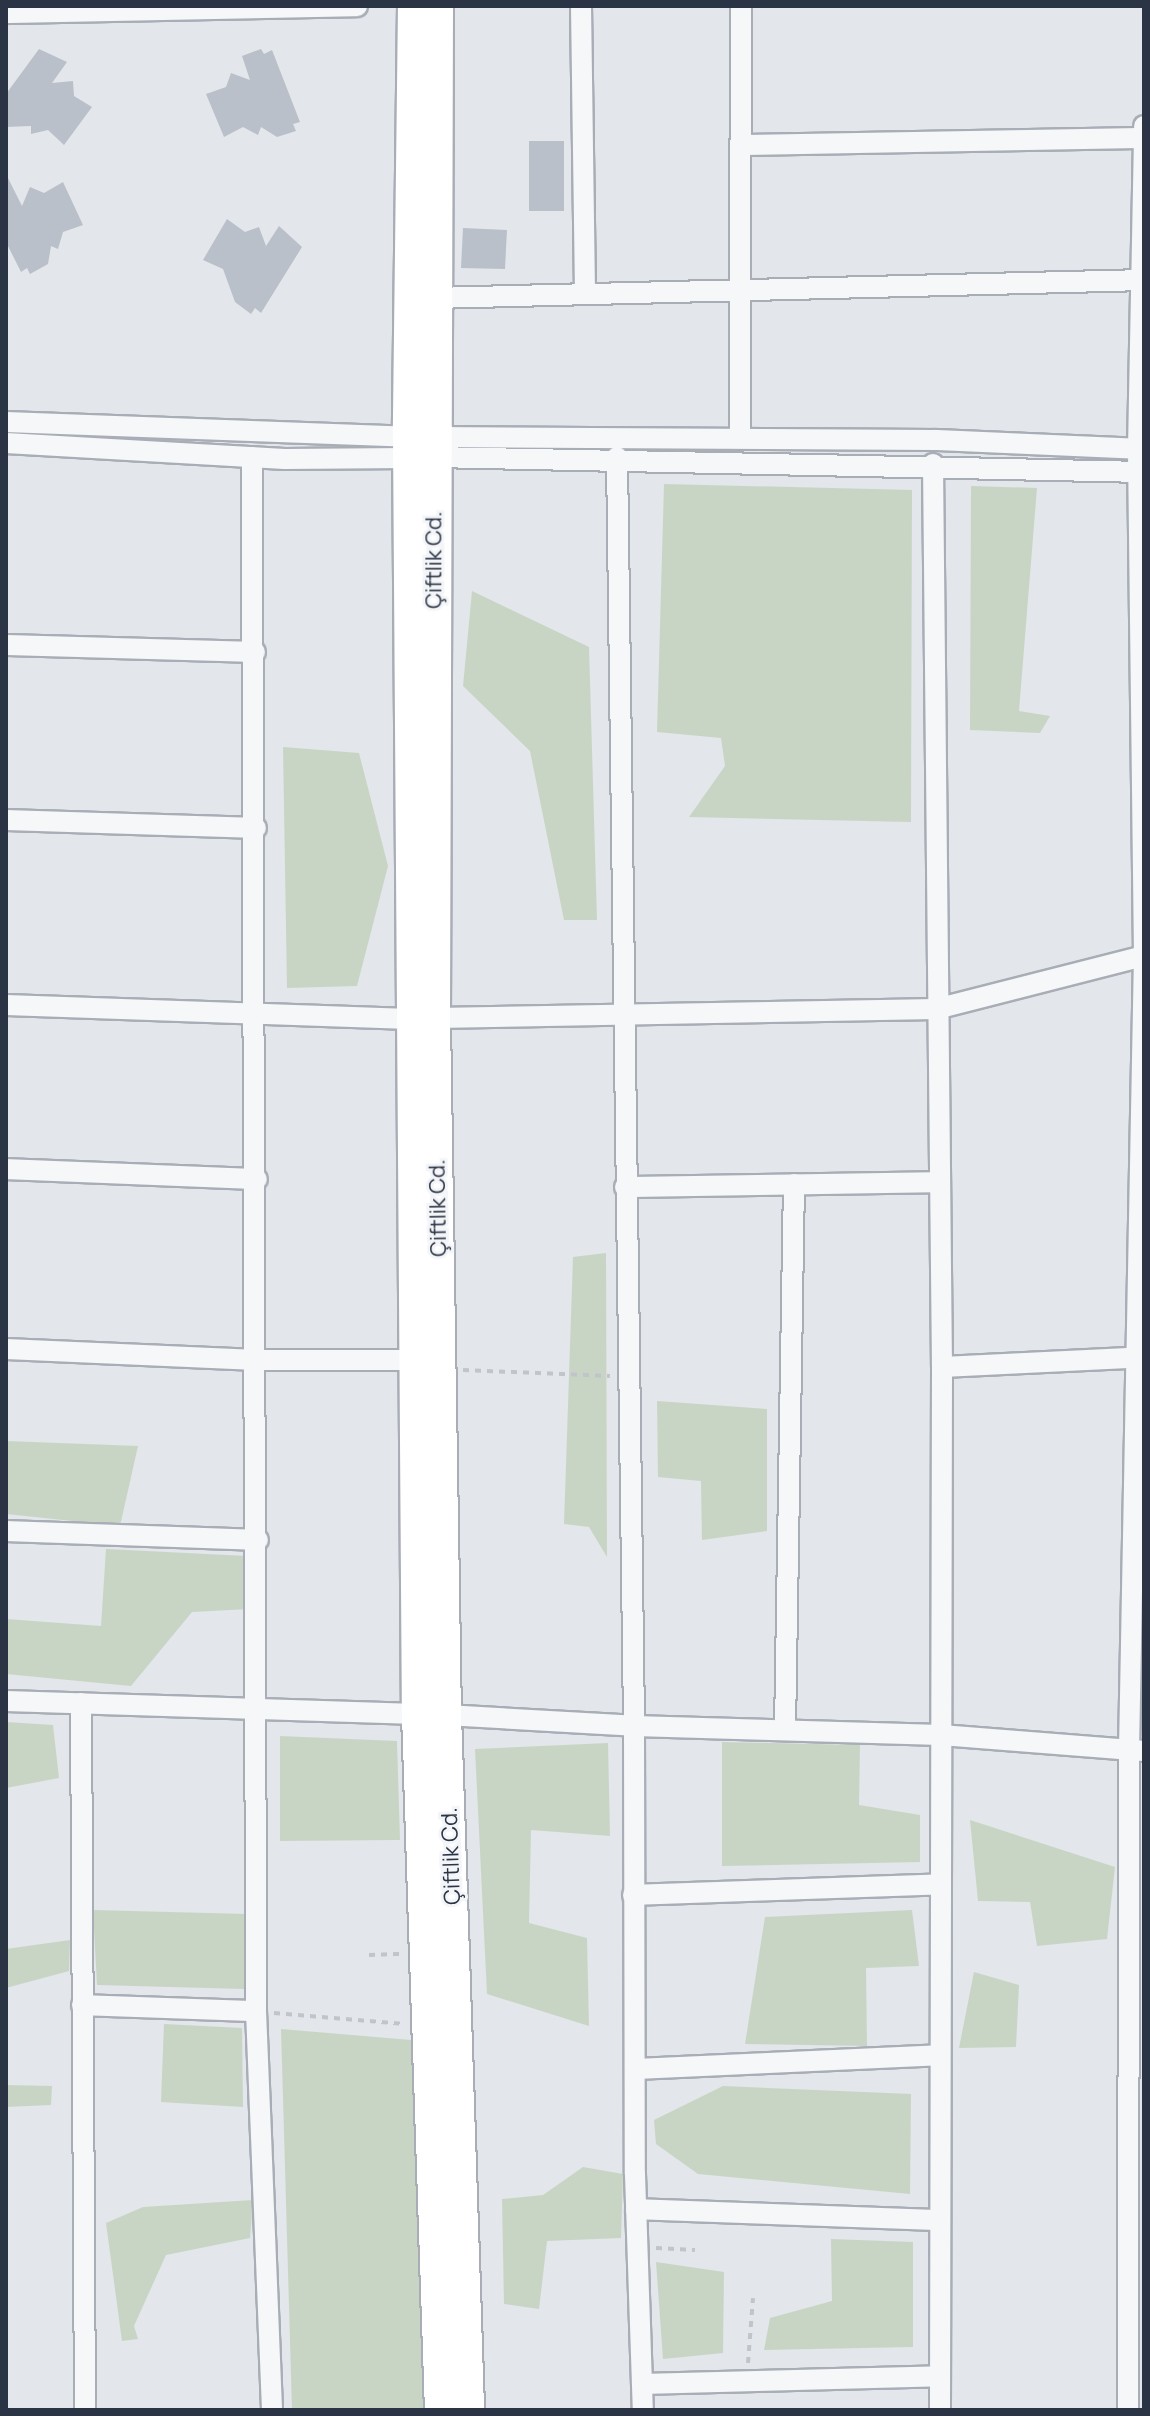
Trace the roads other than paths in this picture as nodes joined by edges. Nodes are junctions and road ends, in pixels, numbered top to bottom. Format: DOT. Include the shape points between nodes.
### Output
graph roads {
  1 [pos="357,6"];
  2 [pos="413,6"];
  3 [pos="438,6"];
  4 [pos="581,6"];
  5 [pos="741,6"];
  6 [pos="6,13"];
  7 [pos="1144,126"];
  8 [pos="1144,138"];
  9 [pos="741,145"];
  10 [pos="1144,280"];
  11 [pos="740,290"];
  12 [pos="585,294"];
  13 [pos="434,298"];
  14 [pos="6,422"];
  15 [pos="740,437"];
  16 [pos="6,443"];
  17 [pos="421,447"];
  18 [pos="1141,449"];
  19 [pos="252,457"];
  20 [pos="617,457"];
  21 [pos="933,464"];
  22 [pos="1141,472"];
  23 [pos="6,645"];
  24 [pos="255,652"];
  25 [pos="6,820"];
  26 [pos="256,828"];
  27 [pos="1144,956"];
  28 [pos="6,1005"];
  29 [pos="936,1009"];
  30 [pos="256,1014"];
  31 [pos="623,1017"];
  32 [pos="423,1018"];
  33 [pos="6,1169"];
  34 [pos="257,1179"];
  35 [pos="939,1182"];
  36 [pos="794,1184"];
  37 [pos="625,1187"];
  38 [pos="6,1349"];
  39 [pos="1140,1357"];
  40 [pos="257,1360"];
  41 [pos="428,1364"];
  42 [pos="942,1367"];
  43 [pos="6,1531"];
  44 [pos="258,1540"];
  45 [pos="6,1701"];
  46 [pos="81,1703"];
  47 [pos="256,1706"];
  48 [pos="432,1715"];
  49 [pos="634,1726"];
  50 [pos="785,1730"];
  51 [pos="941,1735"];
  52 [pos="1136,1751"];
  53 [pos="941,1884"];
  54 [pos="633,1895"];
  55 [pos="82,2005"];
  56 [pos="256,2011"];
  57 [pos="940,2055"];
  58 [pos="635,2069"];
  59 [pos="636,2209"];
  60 [pos="940,2220"];
  61 [pos="940,2376"];
  62 [pos="642,2384"];
  63 [pos="85,2410"];
  64 [pos="272,2410"];
  65 [pos="440,2410"];
  66 [pos="469,2410"];
  67 [pos="643,2410"];
  68 [pos="940,2410"];
  69 [pos="1128,2410"];
  1 -- 6 [label="street"];
  2 -- 17 [label="street, Çiftlik Cd."];
  3 -- 13 [label="street, Çiftlik Cd."];
  4 -- 12 [label="street"];
  5 -- 9 [label="street"];
  7 -- 8 [label="street"];
  8 -- 9 [label="street"];
  8 -- 10 [label="street"];
  9 -- 11 [label="street"];
  10 -- 11 [label="street"];
  10 -- 18 [label="street"];
  11 -- 12 [label="street"];
  11 -- 15 [label="street"];
  12 -- 13 [label="street"];
  13 -- 17 [label="street, Çiftlik Cd."];
  14 -- 17 [label="street"];
  15 -- 17 [label="street"];
  15 -- 18 [label="street"];
  16 -- 19 [label="street"];
  17 -- 19 [label="street"];
  17 -- 20 [label="street"];
  17 -- 32 [label="street, Çiftlik Cd."];
  18 -- 22 [label="street"];
  19 -- 24 [label="street"];
  20 -- 21 [label="street"];
  20 -- 31 [label="street"];
  21 -- 22 [label="street"];
  21 -- 29 [label="street"];
  22 -- 27 [label="street"];
  23 -- 24 [label="street"];
  24 -- 26 [label="street"];
  25 -- 26 [label="street"];
  26 -- 30 [label="street"];
  27 -- 29 [label="street"];
  27 -- 39 [label="street"];
  28 -- 30 [label="street"];
  29 -- 31 [label="street"];
  29 -- 35 [label="street"];
  30 -- 32 [label="street"];
  30 -- 34 [label="street"];
  31 -- 32 [label="street"];
  31 -- 37 [label="street"];
  32 -- 41 [label="street, Çiftlik Cd."];
  33 -- 34 [label="street"];
  34 -- 40 [label="street"];
  35 -- 36 [label="street"];
  35 -- 42 [label="street"];
  36 -- 37 [label="street"];
  36 -- 50 [label="street"];
  37 -- 49 [label="street"];
  38 -- 40 [label="street"];
  39 -- 42 [label="street"];
  39 -- 52 [label="street"];
  40 -- 41 [label="street"];
  40 -- 44 [label="street"];
  41 -- 48 [label="street, Çiftlik Cd."];
  42 -- 51 [label="street"];
  43 -- 44 [label="street"];
  44 -- 47 [label="street"];
  45 -- 46 [label="street"];
  46 -- 47 [label="street"];
  46 -- 55 [label="street"];
  47 -- 48 [label="street"];
  47 -- 56 [label="street"];
  48 -- 49 [label="street"];
  48 -- 65 [label="street, Çiftlik Cd." via="425,1954"];
  48 -- 66 [label="street, Çiftlik Cd."];
  49 -- 50 [label="street"];
  49 -- 54 [label="street"];
  50 -- 51 [label="street"];
  51 -- 52 [label="street"];
  51 -- 53 [label="street"];
  52 -- 69 [label="street"];
  53 -- 54 [label="street"];
  53 -- 57 [label="street"];
  54 -- 58 [label="street"];
  55 -- 56 [label="street"];
  55 -- 63 [label="street"];
  56 -- 64 [label="street"];
  57 -- 58 [label="street"];
  57 -- 60 [label="street"];
  58 -- 59 [label="street"];
  59 -- 60 [label="street"];
  59 -- 62 [label="street"];
  60 -- 61 [label="street"];
  61 -- 62 [label="street"];
  61 -- 68 [label="street"];
  62 -- 67 [label="street"];
}
